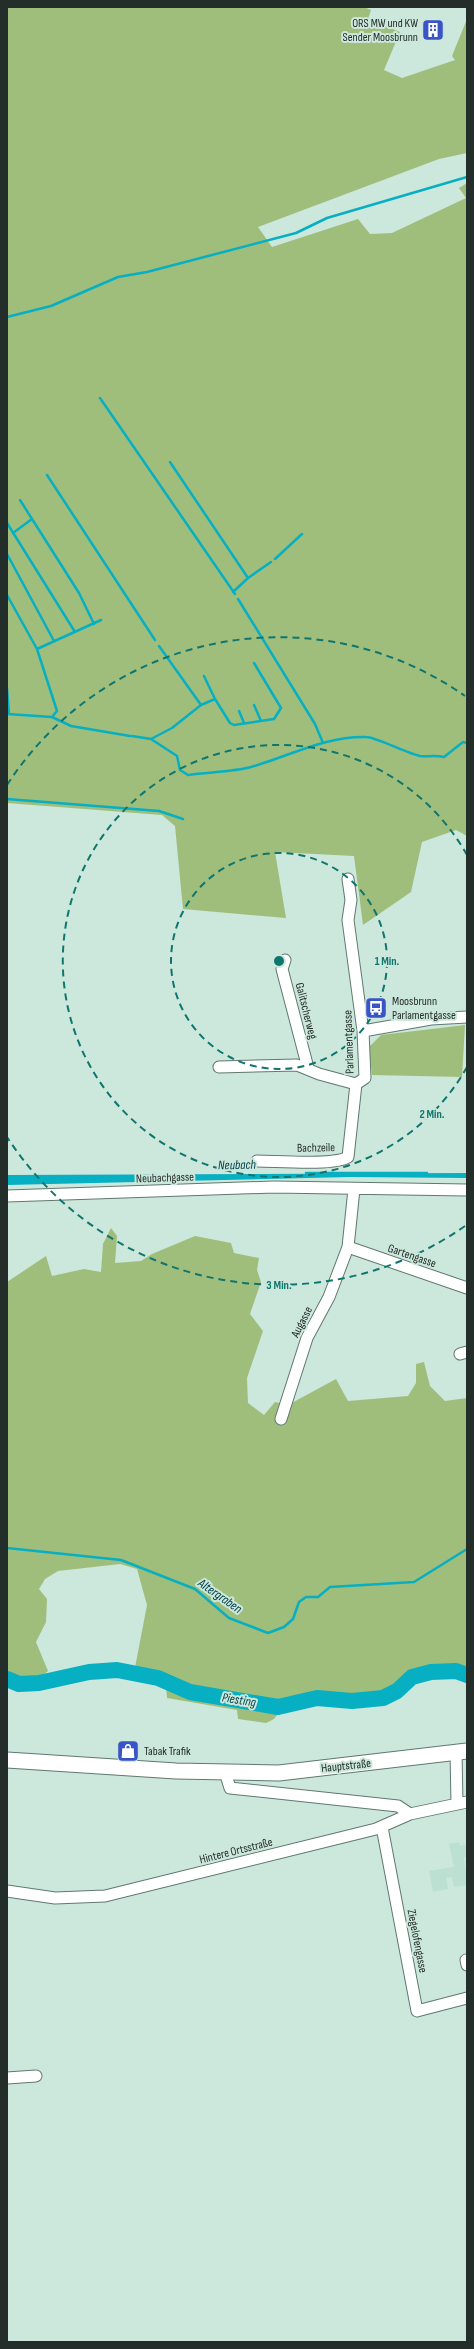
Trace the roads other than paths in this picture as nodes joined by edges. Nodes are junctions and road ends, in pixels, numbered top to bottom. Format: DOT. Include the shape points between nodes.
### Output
graph roads {
  1 [pos="348,879"];
  2 [pos="285,960"];
  3 [pos="467,1017"];
  4 [pos="363,1031"];
  5 [pos="219,1066"];
  6 [pos="308,1068"];
  7 [pos="356,1084"];
  8 [pos="257,1161"];
  9 [pos="354,1189"];
  10 [pos="467,1190"];
  11 [pos="7,1196"];
  12 [pos="348,1247"];
  13 [pos="467,1288"];
  14 [pos="281,1419"];
  15 [pos="462,1751"];
  16 [pos="7,1760"];
  17 [pos="225,1772"];
  18 [pos="462,1803"];
  19 [pos="410,1814"];
  20 [pos="382,1827"];
  21 [pos="7,1891"];
  22 [pos="467,1998"];
  23 [pos="36,2076"];
  24 [pos="7,2078"];
  1 -- 4 [label="street, Parlamentgasse" via="351,900 348,920"];
  2 -- 6 [label="street, Galitscherweg" via="282,969"];
  3 -- 4 [label="street" via="431,1019"];
  4 -- 7 [label="street, Parlamentgasse" via="365,1078"];
  5 -- 6 [label="street, Parlamentgasse" via="297,1065"];
  6 -- 7 [label="street, Parlamentgasse" via="319,1074"];
  7 -- 8 [label="street, Bachzeile" via="348,1157 344,1160 320,1162"];
  9 -- 10 [label="street, Neubachgasse"];
  9 -- 11 [label="street, Neubachgasse" via="273,1187"];
  9 -- 12 [label="street, Augasse"];
  12 -- 13 [label="street, Gartengasse"];
  12 -- 14 [label="street, Augasse" via="335,1285 307,1338"];
  15 -- 17 [label="main road, Hauptstraße" via="279,1773"];
  15 -- 18 [label="street"];
  16 -- 17 [label="main road, Hauptstraße"];
  17 -- 19 [label="street" via="230,1788 398,1806"];
  18 -- 19 [label="street, Hintere Ortsstraße"];
  19 -- 20 [label="street, Hintere Ortsstraße"];
  20 -- 21 [label="street, Hintere Ortsstraße" via="105,1896 55,1898"];
  20 -- 22 [label="street, Ziegelofengasse" via="417,2011"];
  23 -- 24 [label="street"];
}
